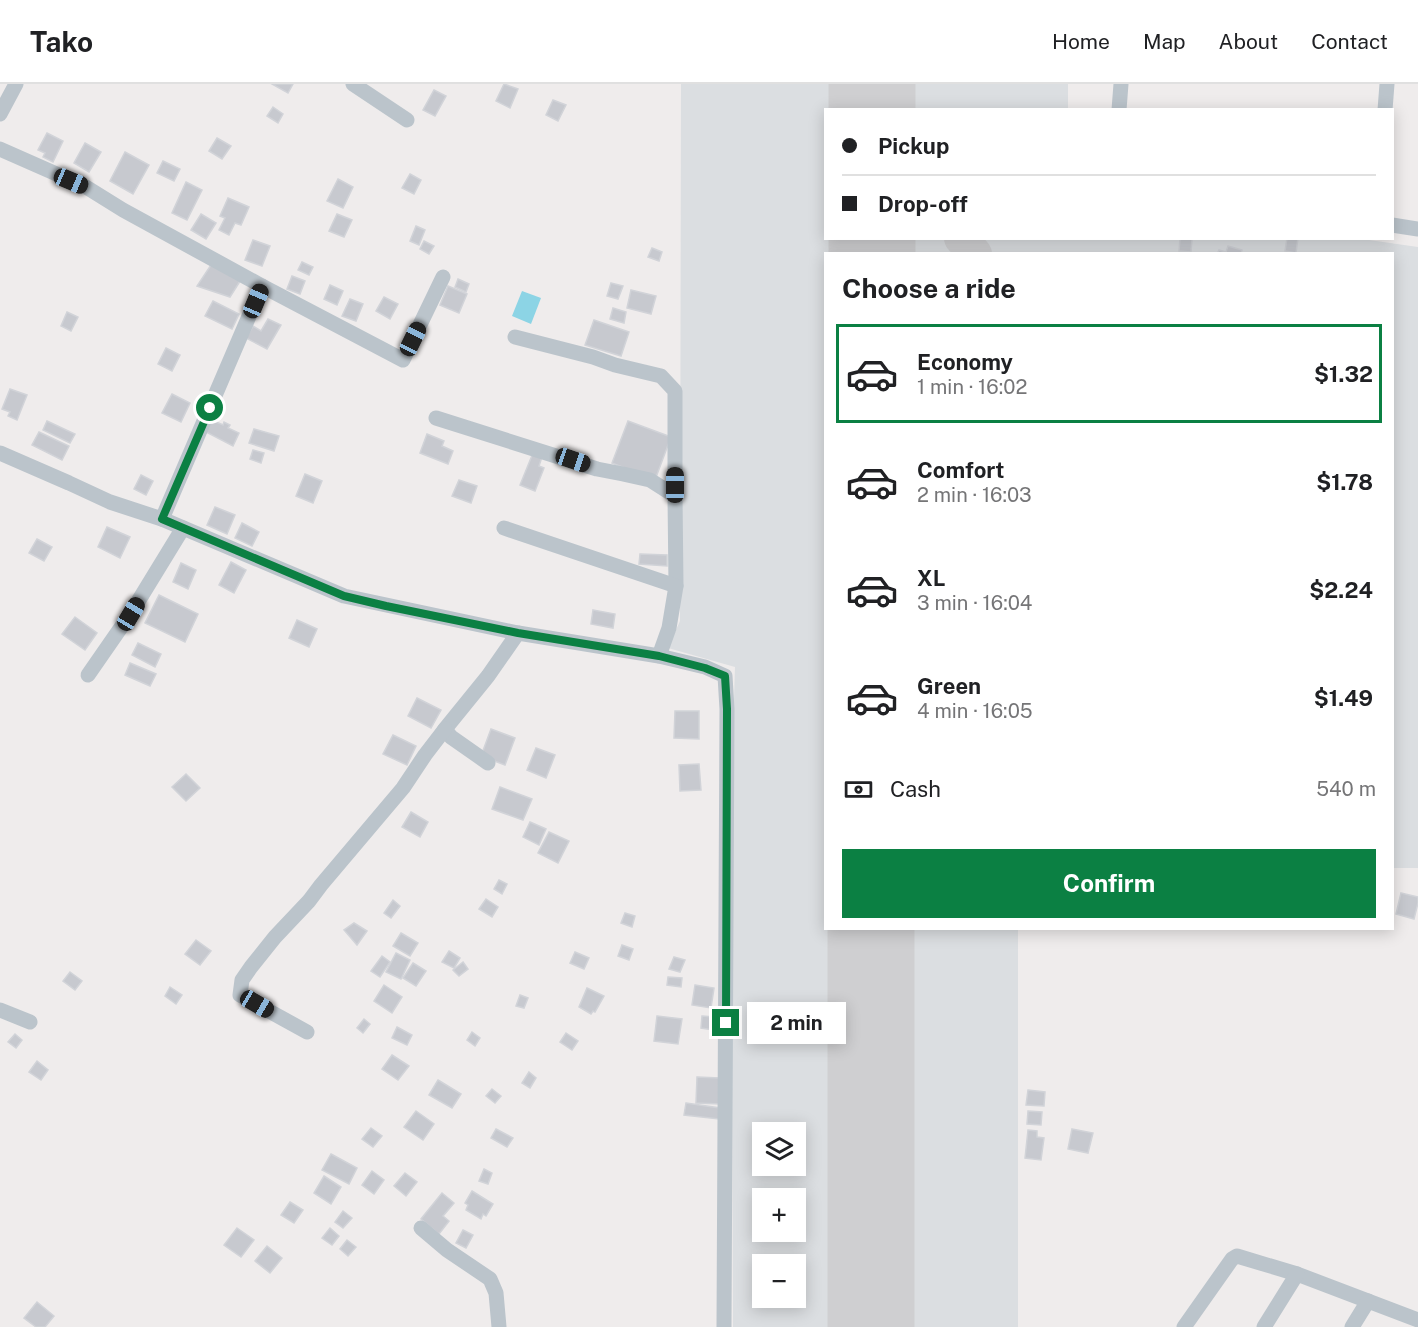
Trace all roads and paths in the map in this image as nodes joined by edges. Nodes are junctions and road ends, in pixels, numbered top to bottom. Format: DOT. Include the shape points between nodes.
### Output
graph roads {
  1 [pos="16,84"];
  2 [pos="352,84"];
  3 [pos="1121,84"];
  4 [pos="1387,84"];
  5 [pos="1119,108"];
  6 [pos="1385,108"];
  7 [pos="0,114"];
  8 [pos="407,120"];
  9 [pos="0,149"];
  10 [pos="1394,225"];
  11 [pos="1418,229"];
  12 [pos="443,277"];
  13 [pos="262,286"];
  14 [pos="515,337"];
  15 [pos="436,418"];
  16 [pos="0,453"];
  17 [pos="675,496"];
  18 [pos="162,519"];
  19 [pos="183,528"];
  20 [pos="504,528"];
  21 [pos="676,586"];
  22 [pos="518,633"];
  23 [pos="659,656"];
  24 [pos="88,675"];
  25 [pos="445,729"];
  26 [pos="488,763"];
  27 [pos="0,1010"];
  28 [pos="30,1022"];
  29 [pos="308,1032"];
  30 [pos="421,1228"];
  31 [pos="1297,1274"];
  32 [pos="1368,1301"];
  33 [pos="1418,1320"];
  34 [pos="499,1327"];
  35 [pos="724,1327"];
  36 [pos="1184,1327"];
  37 [pos="1264,1327"];
  38 [pos="1352,1327"];
  1 -- 7 [label="street"];
  2 -- 8 [label="street"];
  3 -- 5 [label="street"];
  4 -- 6 [label="street"];
  9 -- 13 [label="street" via="86,187"];
  10 -- 11 [label="street"];
  12 -- 13 [label="street" via="403,360"];
  13 -- 18 [label="street"];
  14 -- 17 [label="street" via="661,376 675,391"];
  15 -- 17 [label="street" via="597,469 650,480"];
  16 -- 18 [label="street" via="110,502"];
  17 -- 21 [label="street"];
  18 -- 19 [label="street"];
  19 -- 22 [label="street" via="344,596"];
  19 -- 24 [label="street" via="131,614"];
  20 -- 21 [label="street"];
  21 -- 23 [label="street" via="669,628"];
  22 -- 23 [label="street"];
  22 -- 25 [label="street"];
  23 -- 35 [label="street" via="725,676"];
  25 -- 26 [label="street"];
  25 -- 29 [label="street" via="403,788 242,980 240,995"];
  27 -- 28 [label="street"];
  30 -- 34 [label="street" via="490,1279 496,1293"];
  31 -- 32 [label="street"];
  31 -- 36 [label="street" via="1237,1256"];
  31 -- 37 [label="street"];
  32 -- 33 [label="street"];
  32 -- 38 [label="street"];
}
